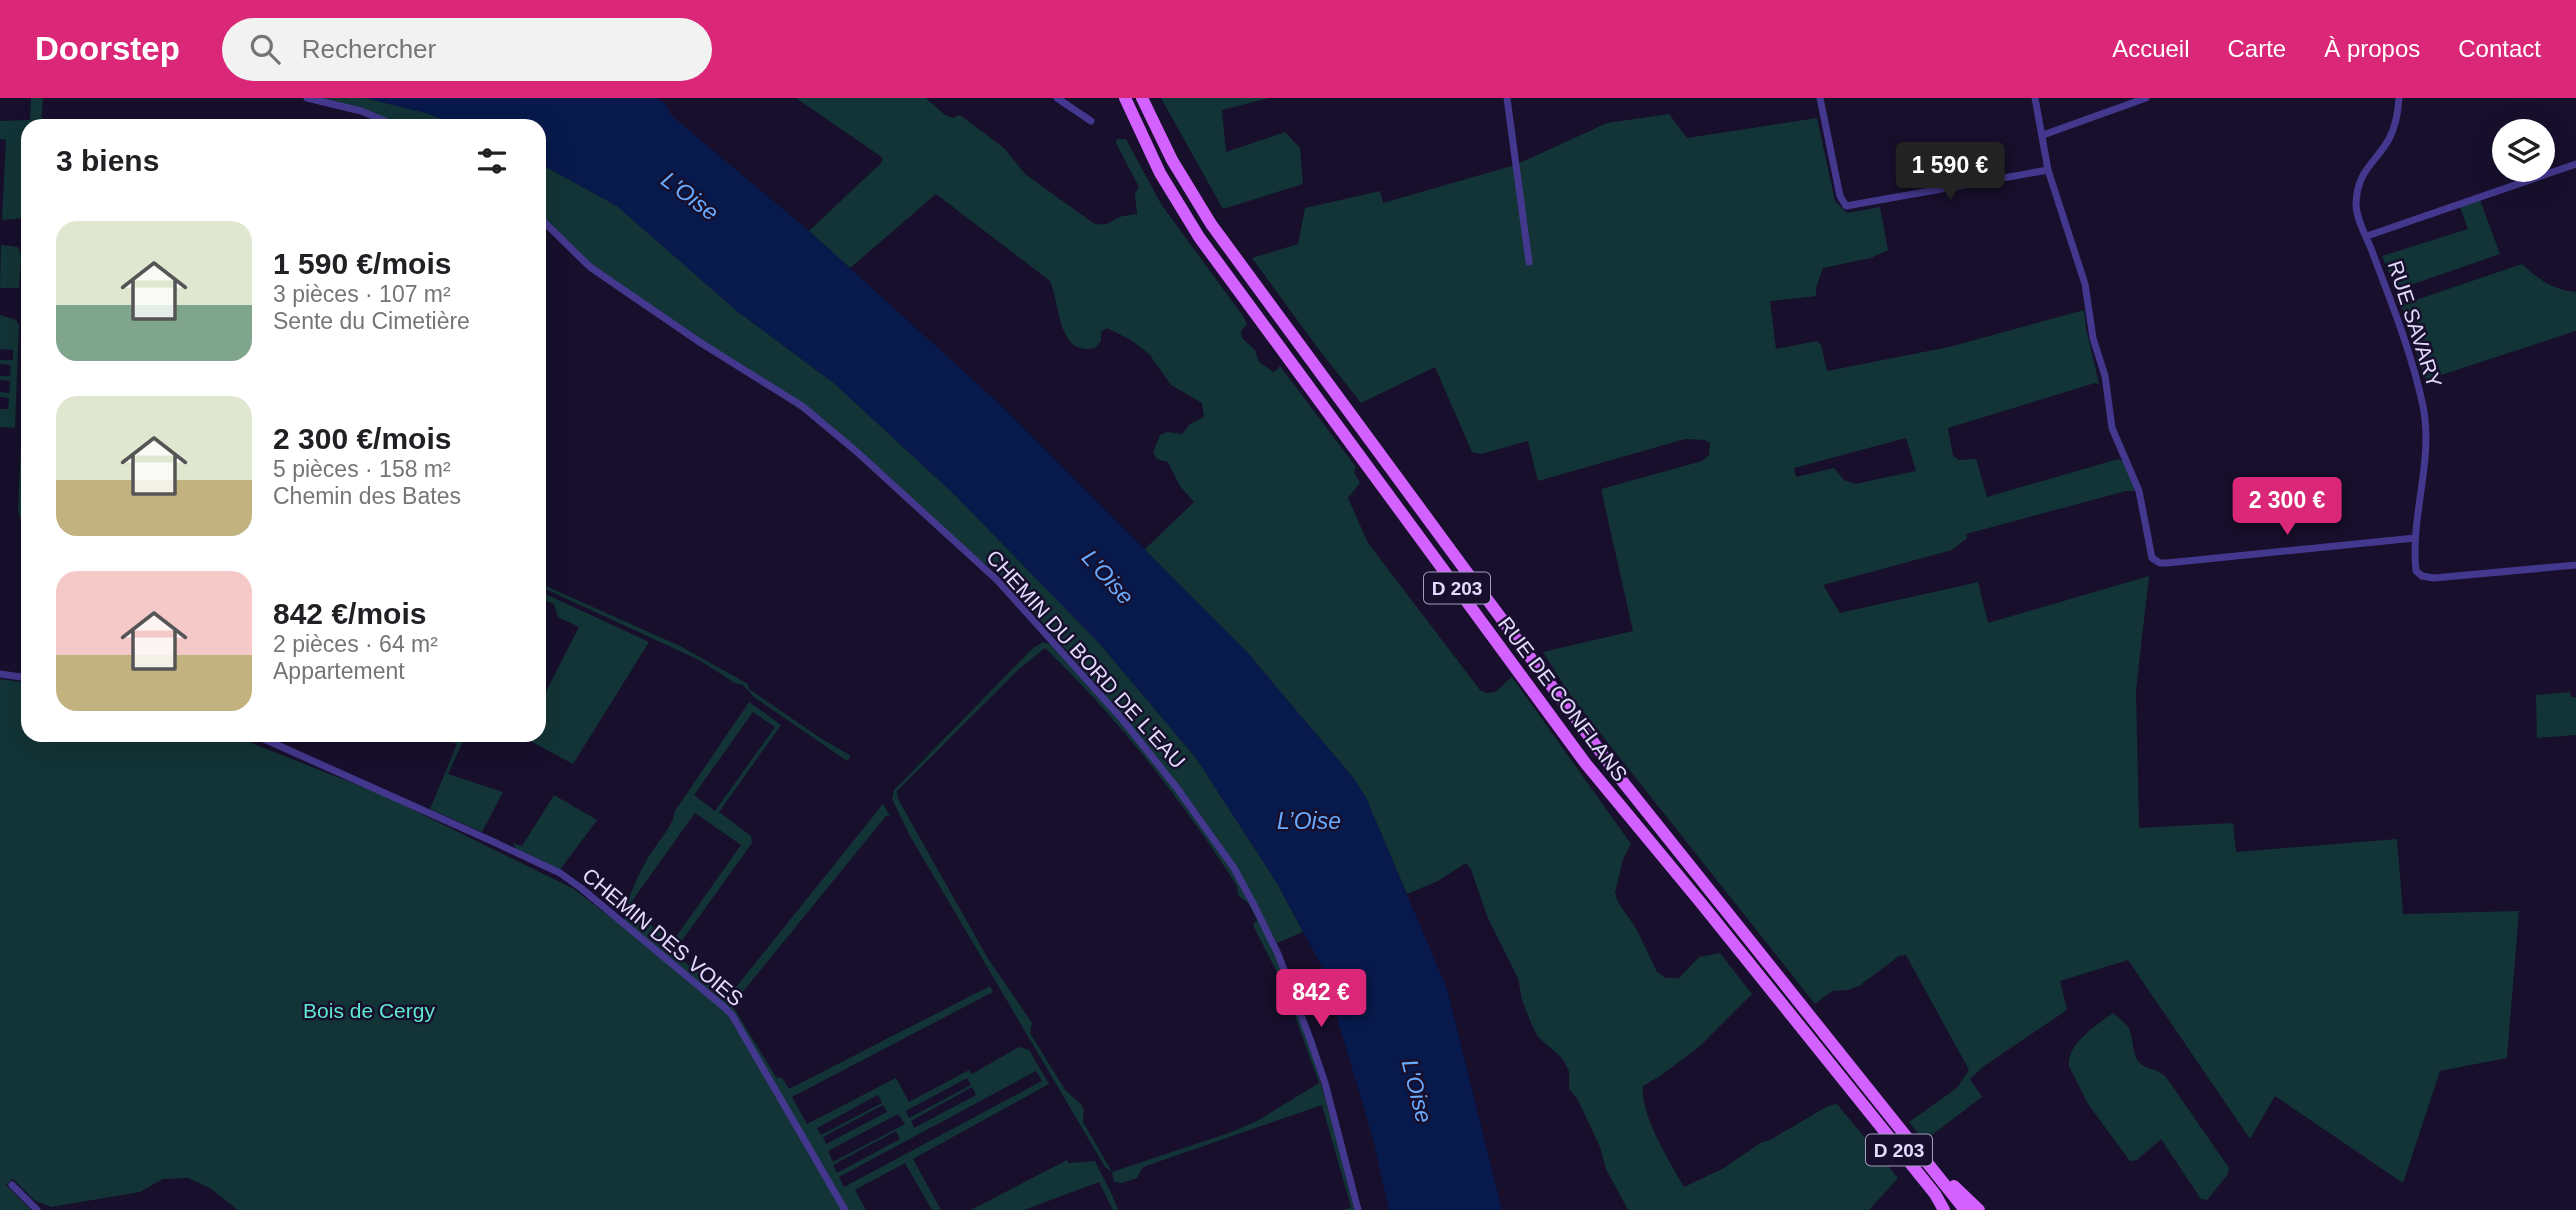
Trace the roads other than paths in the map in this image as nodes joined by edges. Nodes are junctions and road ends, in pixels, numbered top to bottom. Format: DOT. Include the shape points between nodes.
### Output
graph roads {
  1 [pos="307,98"];
  2 [pos="1057,98"];
  3 [pos="1125,98"];
  4 [pos="1142,98"];
  5 [pos="1507,98"];
  6 [pos="1820,98"];
  7 [pos="2035,98"];
  8 [pos="2146,98"];
  9 [pos="2399,98"];
  10 [pos="380,119"];
  11 [pos="1091,121"];
  12 [pos="2043,135"];
  13 [pos="2576,164"];
  14 [pos="2048,170"];
  15 [pos="546,225"];
  16 [pos="2367,236"];
  17 [pos="1529,262"];
  18 [pos="2415,538"];
  19 [pos="2576,565"];
  20 [pos="0,674"];
  21 [pos="21,677"];
  22 [pos="271,742"];
  23 [pos="1915,1148"];
  24 [pos="12,1185"];
  25 [pos="37,1210"];
  26 [pos="845,1210"];
  27 [pos="1358,1210"];
  28 [pos="1944,1210"];
  29 [pos="1965,1210"];
  30 [pos="1979,1210"];
  1 -- 10 [label="street"];
  2 -- 11 [label="street"];
  3 -- 28 [label="main road, RUE DE CONFLANS / D 203" via="1160,173 1199,237 1516,670"];
  4 -- 23 [label="main road, RUE DE CONFLANS / D 203" via="1181,176 1229,250 1616,773"];
  5 -- 17 [label="street"];
  6 -- 14 [label="street" via="1840,197 1846,206"];
  7 -- 12 [label="street"];
  8 -- 12 [label="street"];
  9 -- 16 [label="street, RUE SAVARY" via="2396,125 2368,165 2358,191 2356,207"];
  12 -- 14 [label="street"];
  13 -- 16 [label="street"];
  14 -- 18 [label="street" via="2085,284 2112,428 2136,485 2151,555 2157,562"];
  15 -- 27 [label="street, CHEMIN DU BORD DE L'EAU" via="590,267 802,406 857,452 997,580 1122,719 1234,868 1278,954 1321,1072"];
  16 -- 18 [label="street, RUE SAVARY" via="2412,358 2423,408 2427,434"];
  18 -- 19 [label="street, RUE SAVARY" via="2415,568 2434,578"];
  20 -- 21 [label="street"];
  22 -- 26 [label="street, CHEMIN DES VOIES" via="495,842 581,888 732,1015"];
  23 -- 29 [label="main road, D 203"];
  23 -- 30 [label="main road"];
  24 -- 25 [label="street"];
}
